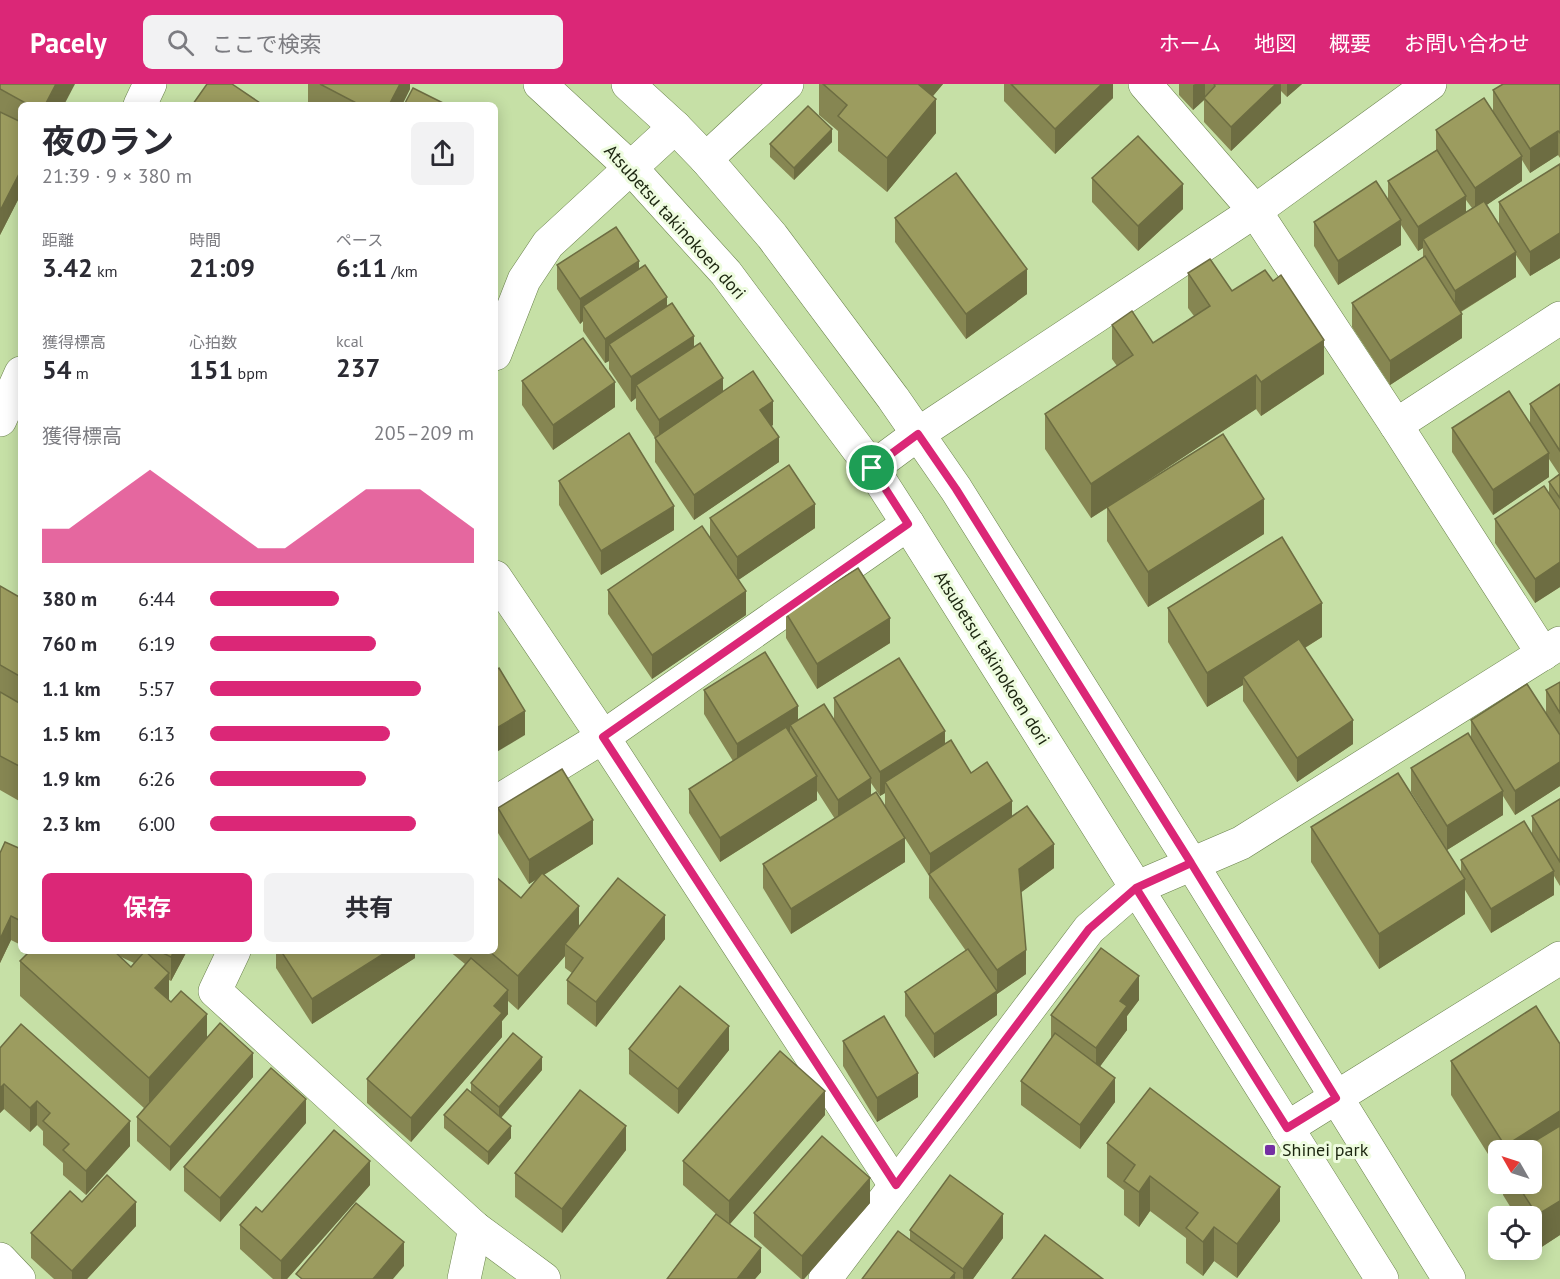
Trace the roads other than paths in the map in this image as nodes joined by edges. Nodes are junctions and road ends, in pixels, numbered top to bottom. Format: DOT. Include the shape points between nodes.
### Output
graph roads {
  1 [pos="150,84"];
  2 [pos="540,84"];
  3 [pos="628,84"];
  4 [pos="787,84"];
  5 [pos="1145,84"];
  6 [pos="1430,84"];
  7 [pos="141,102"];
  8 [pos="675,127"];
  9 [pos="706,159"];
  10 [pos="630,168"];
  11 [pos="1255,211"];
  12 [pos="1560,318"];
  13 [pos="498,346"];
  14 [pos="18,380"];
  15 [pos="0,420"];
  16 [pos="1396,425"];
  17 [pos="918,434"];
  18 [pos="872,468"];
  19 [pos="908,524"];
  20 [pos="498,581"];
  21 [pos="1551,648"];
  22 [pos="603,737"];
  23 [pos="498,801"];
  24 [pos="1191,863"];
  25 [pos="1136,888"];
  26 [pos="233,954"];
  27 [pos="1560,958"];
  28 [pos="1336,1098"];
  29 [pos="1287,1128"];
  30 [pos="896,1185"];
  31 [pos="475,1228"];
  32 [pos="0,1259"];
  33 [pos="19,1279"];
  34 [pos="464,1279"];
  35 [pos="544,1279"];
  36 [pos="825,1279"];
  37 [pos="1382,1279"];
  38 [pos="1449,1279"];
  1 -- 7 [label="street"];
  2 -- 10 [label="street, Atsubetsu takinokoen dori"];
  3 -- 8 [label="street"];
  4 -- 9 [label="street"];
  5 -- 11 [label="street"];
  6 -- 11 [label="street"];
  8 -- 9 [label="street"];
  8 -- 10 [label="street"];
  9 -- 17 [label="street" via="772,236"];
  10 -- 13 [label="street" via="548,244 524,280"];
  10 -- 18 [label="street, Atsubetsu takinokoen dori" via="726,273"];
  11 -- 16 [label="street"];
  11 -- 17 [label="street"];
  12 -- 16 [label="street"];
  14 -- 15 [label="street"];
  16 -- 21 [label="street"];
  17 -- 18 [label="street"];
  17 -- 24 [label="street"];
  18 -- 19 [label="street, Atsubetsu takinokoen dori"];
  19 -- 22 [label="street"];
  19 -- 25 [label="street, Atsubetsu takinokoen dori"];
  20 -- 22 [label="street"];
  21 -- 24 [label="street" via="1241,843"];
  22 -- 23 [label="street"];
  22 -- 30 [label="street"];
  24 -- 25 [label="street"];
  24 -- 28 [label="street"];
  25 -- 29 [label="street, Atsubetsu takinokoen dori"];
  25 -- 30 [label="street" via="1089,929"];
  26 -- 31 [label="street" via="215,991"];
  27 -- 28 [label="street"];
  28 -- 29 [label="street"];
  28 -- 38 [label="street"];
  29 -- 37 [label="street, Atsubetsu takinokoen dori"];
  30 -- 36 [label="street"];
  31 -- 34 [label="street"];
  31 -- 35 [label="street"];
  32 -- 33 [label="street"];
}
